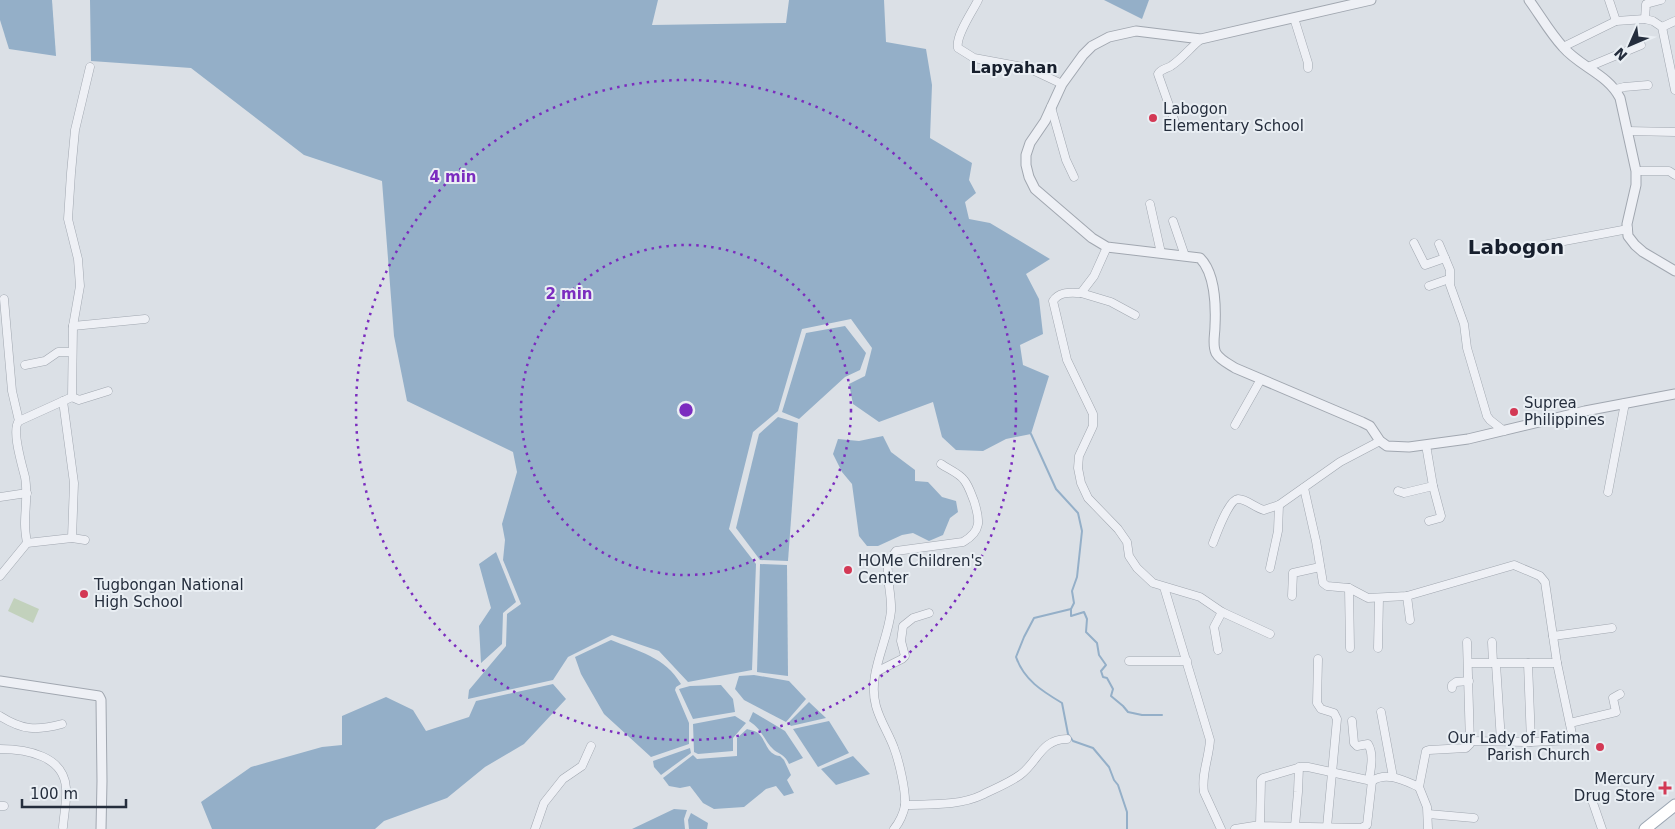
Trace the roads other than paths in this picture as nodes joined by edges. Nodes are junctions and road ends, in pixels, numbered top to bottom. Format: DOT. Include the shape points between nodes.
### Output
graph roads {
  1 [pos="978,0"];
  2 [pos="1371,0"];
  3 [pos="1529,0"];
  4 [pos="1610,0"];
  5 [pos="1661,0"];
  6 [pos="1294,18"];
  7 [pos="1645,19"];
  8 [pos="1616,21"];
  9 [pos="1675,21"];
  10 [pos="1662,27"];
  11 [pos="1201,39"];
  12 [pos="1641,45"];
  13 [pos="1563,47"];
  14 [pos="90,67"];
  15 [pos="1588,67"];
  16 [pos="1308,68"];
  17 [pos="1062,84"];
  18 [pos="1648,85"];
  19 [pos="1616,89"];
  20 [pos="1675,90"];
  21 [pos="1051,107"];
  22 [pos="1176,125"];
  23 [pos="1627,131"];
  24 [pos="1675,132"];
  25 [pos="1636,170"];
  26 [pos="1675,175"];
  27 [pos="1074,177"];
  28 [pos="1150,204"];
  29 [pos="1173,221"];
  30 [pos="1628,229"];
  31 [pos="1414,243"];
  32 [pos="1439,244"];
  33 [pos="1544,245"];
  34 [pos="1107,247"];
  35 [pos="1161,253"];
  36 [pos="1185,256"];
  37 [pos="1445,258"];
  38 [pos="1675,271"];
  39 [pos="1449,279"];
  40 [pos="1429,286"];
  41 [pos="1081,293"];
  42 [pos="4,299"];
  43 [pos="1134,315"];
  44 [pos="145,318"];
  45 [pos="73,326"];
  46 [pos="72,352"];
  47 [pos="25,365"];
  48 [pos="1261,379"];
  49 [pos="108,391"];
  50 [pos="1675,394"];
  51 [pos="72,397"];
  52 [pos="63,401"];
  53 [pos="1625,403"];
  54 [pos="19,420"];
  55 [pos="1235,424"];
  56 [pos="1504,432"];
  57 [pos="1380,441"];
  58 [pos="1426,445"];
  59 [pos="941,464"];
  60 [pos="1433,486"];
  61 [pos="1304,488"];
  62 [pos="1398,491"];
  63 [pos="1608,492"];
  64 [pos="26,493"];
  65 [pos="0,497"];
  66 [pos="1279,505"];
  67 [pos="1429,521"];
  68 [pos="72,538"];
  69 [pos="85,540"];
  70 [pos="27,543"];
  71 [pos="1213,543"];
  72 [pos="1320,567"];
  73 [pos="1270,568"];
  74 [pos="0,576"];
  75 [pos="1164,586"];
  76 [pos="1349,588"];
  77 [pos="1292,596"];
  78 [pos="1407,596"];
  79 [pos="1379,598"];
  80 [pos="1222,612"];
  81 [pos="929,614"];
  82 [pos="1410,620"];
  83 [pos="1612,628"];
  84 [pos="1270,634"];
  85 [pos="1552,636"];
  86 [pos="1467,642"];
  87 [pos="1492,642"];
  88 [pos="1350,648"];
  89 [pos="1378,648"];
  90 [pos="1218,650"];
  91 [pos="1318,659"];
  92 [pos="1130,661"];
  93 [pos="1187,661"];
  94 [pos="1468,663"];
  95 [pos="1528,663"];
  96 [pos="1556,663"];
  97 [pos="1495,664"];
  98 [pos="876,672"];
  99 [pos="0,681"];
  100 [pos="1469,681"];
  101 [pos="1452,688"];
  102 [pos="1620,694"];
  103 [pos="1381,712"];
  104 [pos="0,716"];
  105 [pos="1352,721"];
  106 [pos="1570,723"];
  107 [pos="62,724"];
  108 [pos="1067,739"];
  109 [pos="1471,741"];
  110 [pos="1501,741"];
  111 [pos="1531,742"];
  112 [pos="591,746"];
  113 [pos="0,749"];
  114 [pos="1298,767"];
  115 [pos="1333,772"];
  116 [pos="1393,777"];
  117 [pos="1371,781"];
  118 [pos="1419,787"];
  119 [pos="1592,800"];
  120 [pos="905,805"];
  121 [pos="1675,805"];
  122 [pos="1428,814"];
  123 [pos="1474,818"];
  124 [pos="1260,825"];
  125 [pos="1295,826"];
  126 [pos="63,827"];
  127 [pos="1327,828"];
  128 [pos="1361,828"];
  129 [pos="101,829"];
  130 [pos="535,829"];
  131 [pos="894,829"];
  132 [pos="1221,829"];
  133 [pos="1235,829"];
  134 [pos="1428,829"];
  135 [pos="1602,829"];
  136 [pos="1645,829"];
  1 -- 17 [label="street" via="956,43 958,48 974,58 1028,68"];
  2 -- 6 [label="street"];
  3 -- 13 [label="street"];
  4 -- 8 [label="street"];
  5 -- 7 [label="street" via="1646,4"];
  6 -- 11 [label="street"];
  6 -- 16 [label="street"];
  7 -- 8 [label="street"];
  7 -- 10 [label="street"];
  8 -- 13 [label="street"];
  9 -- 10 [label="street"];
  10 -- 20 [label="street"];
  11 -- 17 [label="street" via="1136,31 1109,37 1087,50"];
  11 -- 22 [label="street" via="1178,61 1158,74"];
  12 -- 15 [label="street"];
  13 -- 15 [label="street"];
  14 -- 45 [label="street" via="76,130 71,172 68,219 78,259 80,286"];
  15 -- 19 [label="street"];
  17 -- 21 [label="street"];
  18 -- 19 [label="street"];
  19 -- 23 [label="street"];
  21 -- 27 [label="street"];
  21 -- 34 [label="street" via="1026,155 1029,177 1035,189"];
  23 -- 24 [label="street"];
  23 -- 25 [label="street"];
  25 -- 26 [label="street" via="1669,171"];
  25 -- 30 [label="street"];
  28 -- 35 [label="street"];
  29 -- 36 [label="street"];
  30 -- 33 [label="street"];
  30 -- 38 [label="street" via="1628,236 1635,245"];
  31 -- 37 [label="street" via="1425,264"];
  32 -- 37 [label="street"];
  34 -- 35 [label="street"];
  34 -- 41 [label="street" via="1094,276"];
  35 -- 36 [label="street"];
  36 -- 48 [label="street" via="1200,258 1211,277 1216,353 1235,368"];
  37 -- 39 [label="street" via="1450,270"];
  39 -- 40 [label="street"];
  39 -- 56 [label="street" via="1464,324 1466,348 1488,416"];
  41 -- 43 [label="street" via="1111,302"];
  41 -- 75 [label="street" via="1063,293 1053,301 1067,360 1093,414 1093,426 1079,456 1081,483 1088,498 1127,542 1129,556 1137,568 1154,583"];
  42 -- 54 [label="street" via="12,391"];
  44 -- 45 [label="street"];
  45 -- 46 [label="street"];
  46 -- 47 [label="street" via="58,352 45,361"];
  46 -- 51 [label="street"];
  48 -- 55 [label="street"];
  48 -- 57 [label="street" via="1370,426"];
  49 -- 51 [label="street" via="79,400"];
  50 -- 53 [label="street"];
  51 -- 52 [label="street"];
  52 -- 54 [label="street"];
  52 -- 68 [label="street" via="74,483"];
  53 -- 56 [label="street"];
  53 -- 63 [label="street"];
  54 -- 64 [label="street" via="16,430"];
  56 -- 58 [label="street"];
  57 -- 58 [label="street" via="1387,446"];
  57 -- 61 [label="street" via="1340,462"];
  58 -- 60 [label="street"];
  59 -- 98 [label="street" via="963,478 969,488 978,515 978,526 964,542 896,551 891,556 888,567 891,610"];
  60 -- 62 [label="street" via="1404,494"];
  60 -- 67 [label="street" via="1441,516"];
  61 -- 66 [label="street"];
  61 -- 72 [label="street"];
  64 -- 65 [label="street"];
  64 -- 70 [label="street"];
  66 -- 71 [label="street" via="1264,510 1235,499"];
  66 -- 73 [label="street" via="1278,531"];
  68 -- 69 [label="street"];
  68 -- 70 [label="street"];
  70 -- 74 [label="street"];
  72 -- 76 [label="street" via="1324,585"];
  72 -- 77 [label="street" via="1294,573"];
  75 -- 80 [label="street" via="1200,597"];
  75 -- 93 [label="street"];
  76 -- 79 [label="street" via="1368,598"];
  76 -- 88 [label="street"];
  78 -- 79 [label="street"];
  78 -- 82 [label="street"];
  78 -- 85 [label="street" via="1514,565 1540,576 1544,582"];
  79 -- 89 [label="street"];
  80 -- 84 [label="street"];
  80 -- 90 [label="street" via="1214,627"];
  81 -- 98 [label="street" via="912,618 903,626 901,641 905,656"];
  83 -- 85 [label="street"];
  85 -- 96 [label="street"];
  86 -- 94 [label="street"];
  87 -- 97 [label="street"];
  91 -- 115 [label="street" via="1317,704 1337,718"];
  92 -- 93 [label="street"];
  93 -- 132 [label="street" via="1210,740 1203,777 1204,792"];
  94 -- 97 [label="street"];
  94 -- 100 [label="street"];
  95 -- 96 [label="street"];
  95 -- 97 [label="street"];
  95 -- 111 [label="street"];
  96 -- 106 [label="street"];
  97 -- 110 [label="street"];
  98 -- 120 [label="street" via="875,703 894,748"];
  99 -- 129 [label="street" via="99,696"];
  100 -- 101 [label="street" via="1456,682"];
  100 -- 109 [label="street"];
  102 -- 106 [label="street" via="1613,698 1616,712"];
  103 -- 116 [label="street"];
  104 -- 107 [label="street" via="32,729"];
  105 -- 117 [label="street" via="1355,745 1368,744 1371,750"];
  106 -- 111 [label="street" via="1571,740"];
  108 -- 120 [label="street" via="1048,744 1020,775 974,798"];
  109 -- 110 [label="street"];
  109 -- 118 [label="street" via="1466,748 1426,751"];
  110 -- 111 [label="street"];
  112 -- 130 [label="street" via="582,766 563,780 544,803"];
  113 -- 126 [label="street" via="37,754 62,771 66,789"];
  114 -- 115 [label="street"];
  114 -- 124 [label="street" via="1261,780"];
  114 -- 125 [label="street"];
  115 -- 117 [label="street"];
  115 -- 127 [label="street"];
  116 -- 117 [label="street" via="1379,777"];
  116 -- 118 [label="street"];
  117 -- 128 [label="street" via="1367,825"];
  118 -- 122 [label="street"];
  119 -- 135 [label="street"];
  120 -- 131 [label="street"];
  121 -- 136 [label="main road"];
  122 -- 123 [label="street"];
  122 -- 134 [label="street"];
  124 -- 125 [label="street"];
  124 -- 133 [label="street"];
  125 -- 127 [label="street"];
  127 -- 128 [label="street"];
}
